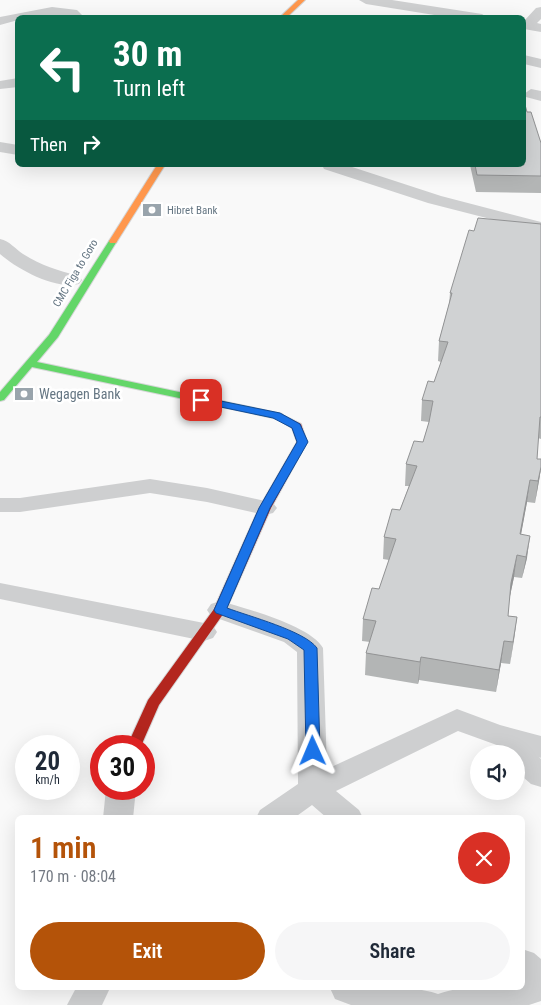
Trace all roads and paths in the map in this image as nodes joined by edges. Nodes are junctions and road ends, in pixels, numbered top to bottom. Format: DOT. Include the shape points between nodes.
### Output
graph roads {
  1 [pos="302,0"];
  2 [pos="314,0"];
  3 [pos="366,0"];
  4 [pos="52,5"];
  5 [pos="0,8"];
  6 [pos="541,10"];
  7 [pos="483,13"];
  8 [pos="24,14"];
  9 [pos="21,15"];
  10 [pos="72,15"];
  11 [pos="285,15"];
  12 [pos="297,15"];
  13 [pos="15,17"];
  14 [pos="0,21"];
  15 [pos="526,27"];
  16 [pos="526,28"];
  17 [pos="541,28"];
  18 [pos="526,59"];
  19 [pos="541,64"];
  20 [pos="15,82"];
  21 [pos="0,85"];
  22 [pos="0,147"];
  23 [pos="15,150"];
  24 [pos="160,167"];
  25 [pos="335,167"];
  26 [pos="541,227"];
  27 [pos="0,244"];
  28 [pos="72,280"];
  29 [pos="33,364"];
  30 [pos="0,398"];
  31 [pos="0,504"];
  32 [pos="265,508"];
  33 [pos="0,591"];
  34 [pos="220,610"];
  35 [pos="204,632"];
  36 [pos="493,734"];
  37 [pos="139,735"];
  38 [pos="506,745"];
  39 [pos="541,747"];
  40 [pos="525,762"];
  41 [pos="541,776"];
  42 [pos="313,790"];
  43 [pos="120,800"];
  44 [pos="118,815"];
  45 [pos="276,815"];
  46 [pos="344,815"];
  47 [pos="525,966"];
  48 [pos="541,979"];
  49 [pos="541,986"];
  50 [pos="93,990"];
  51 [pos="351,990"];
  52 [pos="84,1005"];
  53 [pos="426,1005"];
  54 [pos="448,1005"];
  1 -- 11 [label="street"];
  2 -- 12 [label="street"];
  3 -- 7 [label="street"];
  4 -- 8 [label="street"];
  4 -- 10 [label="street"];
  5 -- 8 [label="street"];
  6 -- 15 [label="street"];
  8 -- 9 [label="street"];
  13 -- 14 [label="street"];
  16 -- 17 [label="street"];
  18 -- 19 [label="street"];
  20 -- 21 [label="street"];
  22 -- 23 [label="street"];
  24 -- 29 [label="street"];
  25 -- 26 [label="street" via="487,214"];
  27 -- 28 [label="street" via="43,273"];
  29 -- 30 [label="street"];
  29 -- 32 [label="street" via="276,415 297,426 302,442"];
  31 -- 32 [label="street" via="20,505 150,486"];
  32 -- 34 [label="street"];
  33 -- 35 [label="street"];
  34 -- 35 [label="street"];
  34 -- 42 [label="street" via="293,636 310,648"];
  35 -- 37 [label="street" via="153,703"];
  36 -- 38 [label="street"];
  36 -- 39 [label="street"];
  36 -- 42 [label="street" via="457,719"];
  40 -- 41 [label="street"];
  42 -- 45 [label="street"];
  42 -- 46 [label="street"];
  43 -- 44 [label="street"];
  47 -- 48 [label="street"];
  49 -- 54 [label="street" via="500,1000"];
  50 -- 52 [label="street"];
  51 -- 53 [label="street" via="397,1004"];
}
